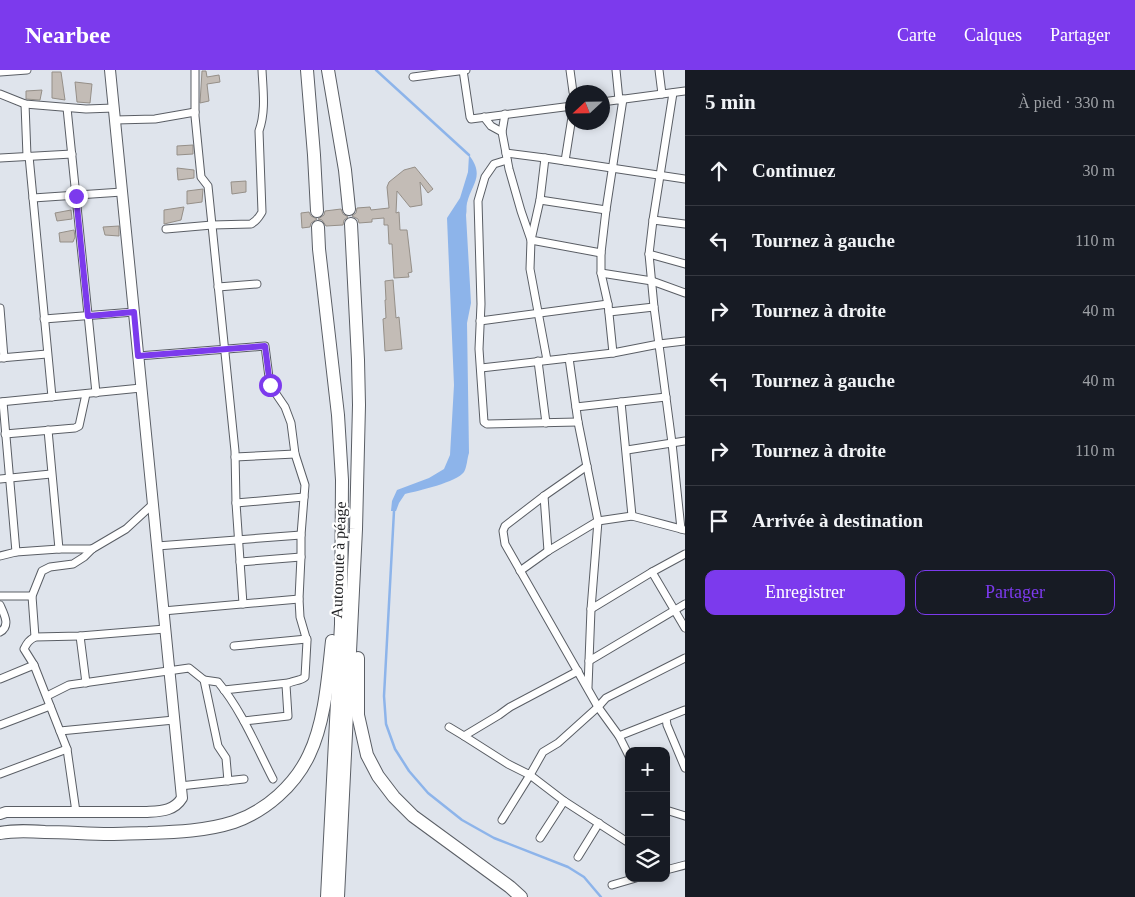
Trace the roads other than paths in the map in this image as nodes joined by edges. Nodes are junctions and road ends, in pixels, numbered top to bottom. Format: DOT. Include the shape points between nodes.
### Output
graph roads {
  1 [pos="27,70"];
  2 [pos="110,70"];
  3 [pos="194,70"];
  4 [pos="262,70"];
  5 [pos="307,70"];
  6 [pos="328,70"];
  7 [pos="464,70"];
  8 [pos="570,70"];
  9 [pos="616,70"];
  10 [pos="659,70"];
  11 [pos="0,72"];
  12 [pos="413,77"];
  13 [pos="572,85"];
  14 [pos="685,91"];
  15 [pos="673,93"];
  16 [pos="0,94"];
  17 [pos="662,94"];
  18 [pos="621,99"];
  19 [pos="610,101"];
  20 [pos="25,104"];
  21 [pos="565,107"];
  22 [pos="67,108"];
  23 [pos="114,108"];
  24 [pos="195,112"];
  25 [pos="505,114"];
  26 [pos="484,117"];
  27 [pos="115,120"];
  28 [pos="570,130"];
  29 [pos="502,132"];
  30 [pos="72,154"];
  31 [pos="28,156"];
  32 [pos="507,157"];
  33 [pos="0,158"];
  34 [pos="545,158"];
  35 [pos="564,161"];
  36 [pos="612,168"];
  37 [pos="660,176"];
  38 [pos="685,179"];
  39 [pos="122,192"];
  40 [pos="76,196"];
  41 [pos="33,198"];
  42 [pos="540,200"];
  43 [pos="349,209"];
  44 [pos="606,210"];
  45 [pos="317,211"];
  46 [pos="653,220"];
  47 [pos="351,224"];
  48 [pos="685,224"];
  49 [pos="212,225"];
  50 [pos="318,227"];
  51 [pos="166,229"];
  52 [pos="531,240"];
  53 [pos="601,253"];
  54 [pos="650,254"];
  55 [pos="685,264"];
  56 [pos="601,273"];
  57 [pos="652,281"];
  58 [pos="257,284"];
  59 [pos="218,286"];
  60 [pos="685,293"];
  61 [pos="608,304"];
  62 [pos="654,307"];
  63 [pos="0,308"];
  64 [pos="134,312"];
  65 [pos="609,312"];
  66 [pos="539,313"];
  67 [pos="88,316"];
  68 [pos="0,318"];
  69 [pos="44,319"];
  70 [pos="480,321"];
  71 [pos="685,341"];
  72 [pos="659,344"];
  73 [pos="224,350"];
  74 [pos="48,354"];
  75 [pos="613,354"];
  76 [pos="138,356"];
  77 [pos="2,358"];
  78 [pos="569,358"];
  79 [pos="547,360"];
  80 [pos="538,361"];
  81 [pos="481,368"];
  82 [pos="141,388"];
  83 [pos="96,393"];
  84 [pos="86,394"];
  85 [pos="52,397"];
  86 [pos="666,397"];
  87 [pos="1,402"];
  88 [pos="621,402"];
  89 [pos="576,407"];
  90 [pos="578,422"];
  91 [pos="546,423"];
  92 [pos="48,430"];
  93 [pos="5,434"];
  94 [pos="685,441"];
  95 [pos="672,443"];
  96 [pos="626,450"];
  97 [pos="295,454"];
  98 [pos="235,457"];
  99 [pos="587,466"];
  100 [pos="51,474"];
  101 [pos="9,478"];
  102 [pos="0,479"];
  103 [pos="544,496"];
  104 [pos="304,497"];
  105 [pos="236,503"];
  106 [pos="153,504"];
  107 [pos="632,516"];
  108 [pos="598,520"];
  109 [pos="356,529"];
  110 [pos="683,529"];
  111 [pos="301,536"];
  112 [pos="238,540"];
  113 [pos="341,541"];
  114 [pos="157,546"];
  115 [pos="59,549"];
  116 [pos="92,549"];
  117 [pos="548,551"];
  118 [pos="16,552"];
  119 [pos="685,554"];
  120 [pos="0,556"];
  121 [pos="302,557"];
  122 [pos="240,562"];
  123 [pos="520,571"];
  124 [pos="652,572"];
  125 [pos="0,596"];
  126 [pos="32,596"];
  127 [pos="299,599"];
  128 [pos="242,604"];
  129 [pos="685,604"];
  130 [pos="0,606"];
  131 [pos="590,609"];
  132 [pos="675,610"];
  133 [pos="163,611"];
  134 [pos="685,628"];
  135 [pos="165,629"];
  136 [pos="0,632"];
  137 [pos="80,636"];
  138 [pos="35,637"];
  139 [pos="307,639"];
  140 [pos="234,646"];
  141 [pos="685,658"];
  142 [pos="589,661"];
  143 [pos="34,665"];
  144 [pos="169,672"];
  145 [pos="578,672"];
  146 [pos="0,679"];
  147 [pos="204,680"];
  148 [pos="86,683"];
  149 [pos="288,683"];
  150 [pos="588,689"];
  151 [pos="224,690"];
  152 [pos="47,696"];
  153 [pos="50,706"];
  154 [pos="598,707"];
  155 [pos="685,710"];
  156 [pos="666,718"];
  157 [pos="174,720"];
  158 [pos="244,721"];
  159 [pos="0,725"];
  160 [pos="449,727"];
  161 [pos="60,731"];
  162 [pos="464,736"];
  163 [pos="619,736"];
  164 [pos="625,748"];
  165 [pos="67,749"];
  166 [pos="684,763"];
  167 [pos="0,774"];
  168 [pos="530,775"];
  169 [pos="244,779"];
  170 [pos="273,779"];
  171 [pos="228,781"];
  172 [pos="180,786"];
  173 [pos="564,801"];
  174 [pos="670,811"];
  175 [pos="76,812"];
  176 [pos="0,814"];
  177 [pos="685,816"];
  178 [pos="502,820"];
  179 [pos="599,823"];
  180 [pos="0,833"];
  181 [pos="540,838"];
  182 [pos="625,840"];
  183 [pos="578,857"];
  184 [pos="685,865"];
  185 [pos="670,868"];
  186 [pos="625,881"];
  187 [pos="612,885"];
  188 [pos="327,897"];
  189 [pos="338,897"];
  190 [pos="521,897"];
  1 -- 11 [label="street"];
  2 -- 23 [label="street"];
  3 -- 24 [label="street"];
  4 -- 49 [label="street" via="264,110 259,131 262,212 251,224"];
  5 -- 45 [label="highway"];
  6 -- 43 [label="highway"];
  7 -- 12 [label="street"];
  7 -- 26 [label="street" via="471,119"];
  8 -- 13 [label="street"];
  9 -- 18 [label="street"];
  10 -- 17 [label="street"];
  14 -- 15 [label="street"];
  15 -- 17 [label="street"];
  15 -- 37 [label="street"];
  16 -- 20 [label="street"];
  17 -- 18 [label="street"];
  18 -- 19 [label="street"];
  18 -- 36 [label="street"];
  20 -- 22 [label="street"];
  20 -- 31 [label="street"];
  21 -- 25 [label="street"];
  22 -- 23 [label="street"];
  22 -- 30 [label="street"];
  23 -- 27 [label="street"];
  24 -- 27 [label="street" via="155,119"];
  24 -- 49 [label="street" via="201,177 208,186"];
  25 -- 26 [label="street"];
  25 -- 29 [label="street"];
  26 -- 29 [label="street"];
  27 -- 39 [label="street"];
  28 -- 35 [label="street"];
  29 -- 32 [label="street"];
  30 -- 31 [label="street"];
  30 -- 40 [label="street"];
  31 -- 33 [label="street"];
  31 -- 41 [label="street"];
  32 -- 34 [label="street"];
  32 -- 52 [label="street"];
  32 -- 70 [label="street" via="494,164 485,177 478,201"];
  34 -- 35 [label="street"];
  34 -- 42 [label="street"];
  35 -- 36 [label="street"];
  36 -- 37 [label="street"];
  36 -- 44 [label="street"];
  37 -- 38 [label="street"];
  37 -- 46 [label="street"];
  39 -- 40 [label="street"];
  39 -- 64 [label="street"];
  40 -- 41 [label="street"];
  40 -- 67 [label="street"];
  41 -- 69 [label="street"];
  42 -- 44 [label="street"];
  42 -- 52 [label="street"];
  44 -- 53 [label="street"];
  46 -- 48 [label="street"];
  46 -- 54 [label="street"];
  47 -- 109 [label="highway, Autoroute à péage" via="359,405"];
  49 -- 51 [label="street"];
  49 -- 59 [label="street"];
  50 -- 113 [label="highway" via="338,415"];
  52 -- 53 [label="street"];
  52 -- 66 [label="street" via="530,269"];
  53 -- 56 [label="street"];
  54 -- 55 [label="street"];
  54 -- 57 [label="street"];
  56 -- 57 [label="street"];
  56 -- 61 [label="street"];
  57 -- 60 [label="street"];
  57 -- 62 [label="street"];
  58 -- 59 [label="street"];
  59 -- 73 [label="street"];
  61 -- 65 [label="street"];
  61 -- 66 [label="street"];
  62 -- 65 [label="street"];
  62 -- 72 [label="street"];
  63 -- 68 [label="street"];
  64 -- 67 [label="street"];
  64 -- 76 [label="street"];
  65 -- 75 [label="street"];
  66 -- 70 [label="street"];
  66 -- 79 [label="street"];
  67 -- 69 [label="street"];
  67 -- 83 [label="street"];
  68 -- 77 [label="street"];
  69 -- 74 [label="street"];
  70 -- 81 [label="street"];
  71 -- 72 [label="street"];
  72 -- 75 [label="street"];
  72 -- 86 [label="street"];
  73 -- 76 [label="street"];
  73 -- 97 [label="street" via="265,346 270,385 291,423"];
  73 -- 98 [label="street"];
  74 -- 77 [label="street"];
  74 -- 85 [label="street"];
  75 -- 78 [label="street"];
  76 -- 82 [label="street"];
  78 -- 79 [label="street"];
  78 -- 89 [label="street"];
  79 -- 80 [label="street"];
  80 -- 81 [label="street"];
  80 -- 91 [label="street"];
  81 -- 91 [label="street" via="485,424"];
  82 -- 83 [label="street"];
  82 -- 106 [label="street"];
  83 -- 84 [label="street"];
  84 -- 85 [label="street"];
  84 -- 92 [label="street" via="79,426"];
  85 -- 87 [label="street"];
  86 -- 88 [label="street"];
  86 -- 95 [label="street"];
  87 -- 93 [label="street"];
  88 -- 89 [label="street"];
  88 -- 96 [label="street"];
  89 -- 90 [label="street"];
  90 -- 91 [label="street"];
  90 -- 99 [label="street"];
  92 -- 93 [label="street"];
  92 -- 100 [label="street"];
  93 -- 101 [label="street"];
  94 -- 95 [label="street"];
  95 -- 96 [label="street"];
  95 -- 110 [label="street"];
  96 -- 107 [label="street"];
  97 -- 98 [label="street"];
  97 -- 104 [label="street" via="305,485"];
  98 -- 105 [label="street"];
  99 -- 103 [label="street"];
  99 -- 108 [label="street"];
  100 -- 101 [label="street"];
  100 -- 115 [label="street"];
  101 -- 102 [label="street"];
  101 -- 118 [label="street"];
  103 -- 117 [label="street"];
  103 -- 123 [label="street" via="502,531 505,544"];
  104 -- 105 [label="street"];
  104 -- 111 [label="street"];
  105 -- 112 [label="street"];
  106 -- 114 [label="street"];
  106 -- 116 [label="street" via="126,529"];
  107 -- 108 [label="street"];
  107 -- 110 [label="street"];
  108 -- 117 [label="street"];
  108 -- 131 [label="street"];
  109 -- 189 [label="highway, Autoroute à péage"];
  109 -- 190 [label="highway" via="358,715 367,755 394,798 413,816"];
  111 -- 112 [label="street"];
  111 -- 121 [label="street"];
  112 -- 114 [label="street"];
  112 -- 122 [label="street"];
  113 -- 180 [label="highway" via="328,677 316,738 302,769 271,801 235,822 211,828 112,834"];
  113 -- 188 [label="highway" via="341,624"];
  114 -- 133 [label="street"];
  115 -- 116 [label="street"];
  115 -- 118 [label="street"];
  116 -- 126 [label="street" via="73,564 42,571"];
  117 -- 123 [label="street"];
  118 -- 120 [label="street"];
  119 -- 124 [label="street"];
  121 -- 122 [label="street"];
  121 -- 127 [label="street"];
  122 -- 128 [label="street"];
  123 -- 145 [label="street"];
  124 -- 131 [label="street"];
  124 -- 132 [label="street"];
  125 -- 126 [label="street"];
  126 -- 138 [label="street"];
  127 -- 128 [label="street"];
  127 -- 139 [label="street" via="301,625"];
  128 -- 133 [label="street"];
  129 -- 132 [label="street"];
  130 -- 136 [label="street" via="6,620 4,630"];
  131 -- 142 [label="street"];
  132 -- 134 [label="street"];
  132 -- 142 [label="street"];
  133 -- 135 [label="street"];
  135 -- 137 [label="street"];
  135 -- 144 [label="street"];
  137 -- 138 [label="street"];
  137 -- 148 [label="street"];
  138 -- 143 [label="street" via="24,649"];
  139 -- 140 [label="street"];
  139 -- 149 [label="street" via="305,677"];
  141 -- 154 [label="street" via="606,698"];
  142 -- 150 [label="street"];
  143 -- 146 [label="street"];
  143 -- 152 [label="street"];
  144 -- 147 [label="street" via="189,668"];
  144 -- 148 [label="street"];
  144 -- 157 [label="street"];
  145 -- 150 [label="street"];
  145 -- 162 [label="street"];
  147 -- 151 [label="street" via="218,682"];
  147 -- 171 [label="street" via="218,746 226,758"];
  148 -- 152 [label="street" via="69,685"];
  149 -- 151 [label="street"];
  149 -- 158 [label="street" via="288,716"];
  150 -- 154 [label="street"];
  151 -- 158 [label="street"];
  152 -- 153 [label="street"];
  153 -- 159 [label="street"];
  153 -- 161 [label="street"];
  154 -- 163 [label="street"];
  154 -- 168 [label="street" via="558,743 543,752"];
  155 -- 156 [label="street"];
  156 -- 163 [label="street"];
  156 -- 166 [label="street" via="666,725"];
  157 -- 161 [label="street"];
  157 -- 172 [label="street"];
  158 -- 170 [label="street"];
  160 -- 162 [label="street"];
  161 -- 165 [label="street"];
  162 -- 168 [label="street"];
  163 -- 164 [label="street"];
  165 -- 167 [label="street"];
  165 -- 175 [label="street"];
  168 -- 173 [label="street"];
  168 -- 178 [label="street"];
  169 -- 171 [label="street"];
  171 -- 172 [label="street"];
  172 -- 175 [label="street" via="182,798 178,804 162,811"];
  173 -- 179 [label="street"];
  173 -- 181 [label="street"];
  174 -- 177 [label="street"];
  175 -- 176 [label="street"];
  179 -- 182 [label="street"];
  179 -- 183 [label="street"];
  184 -- 185 [label="street"];
  186 -- 187 [label="street"];
}
